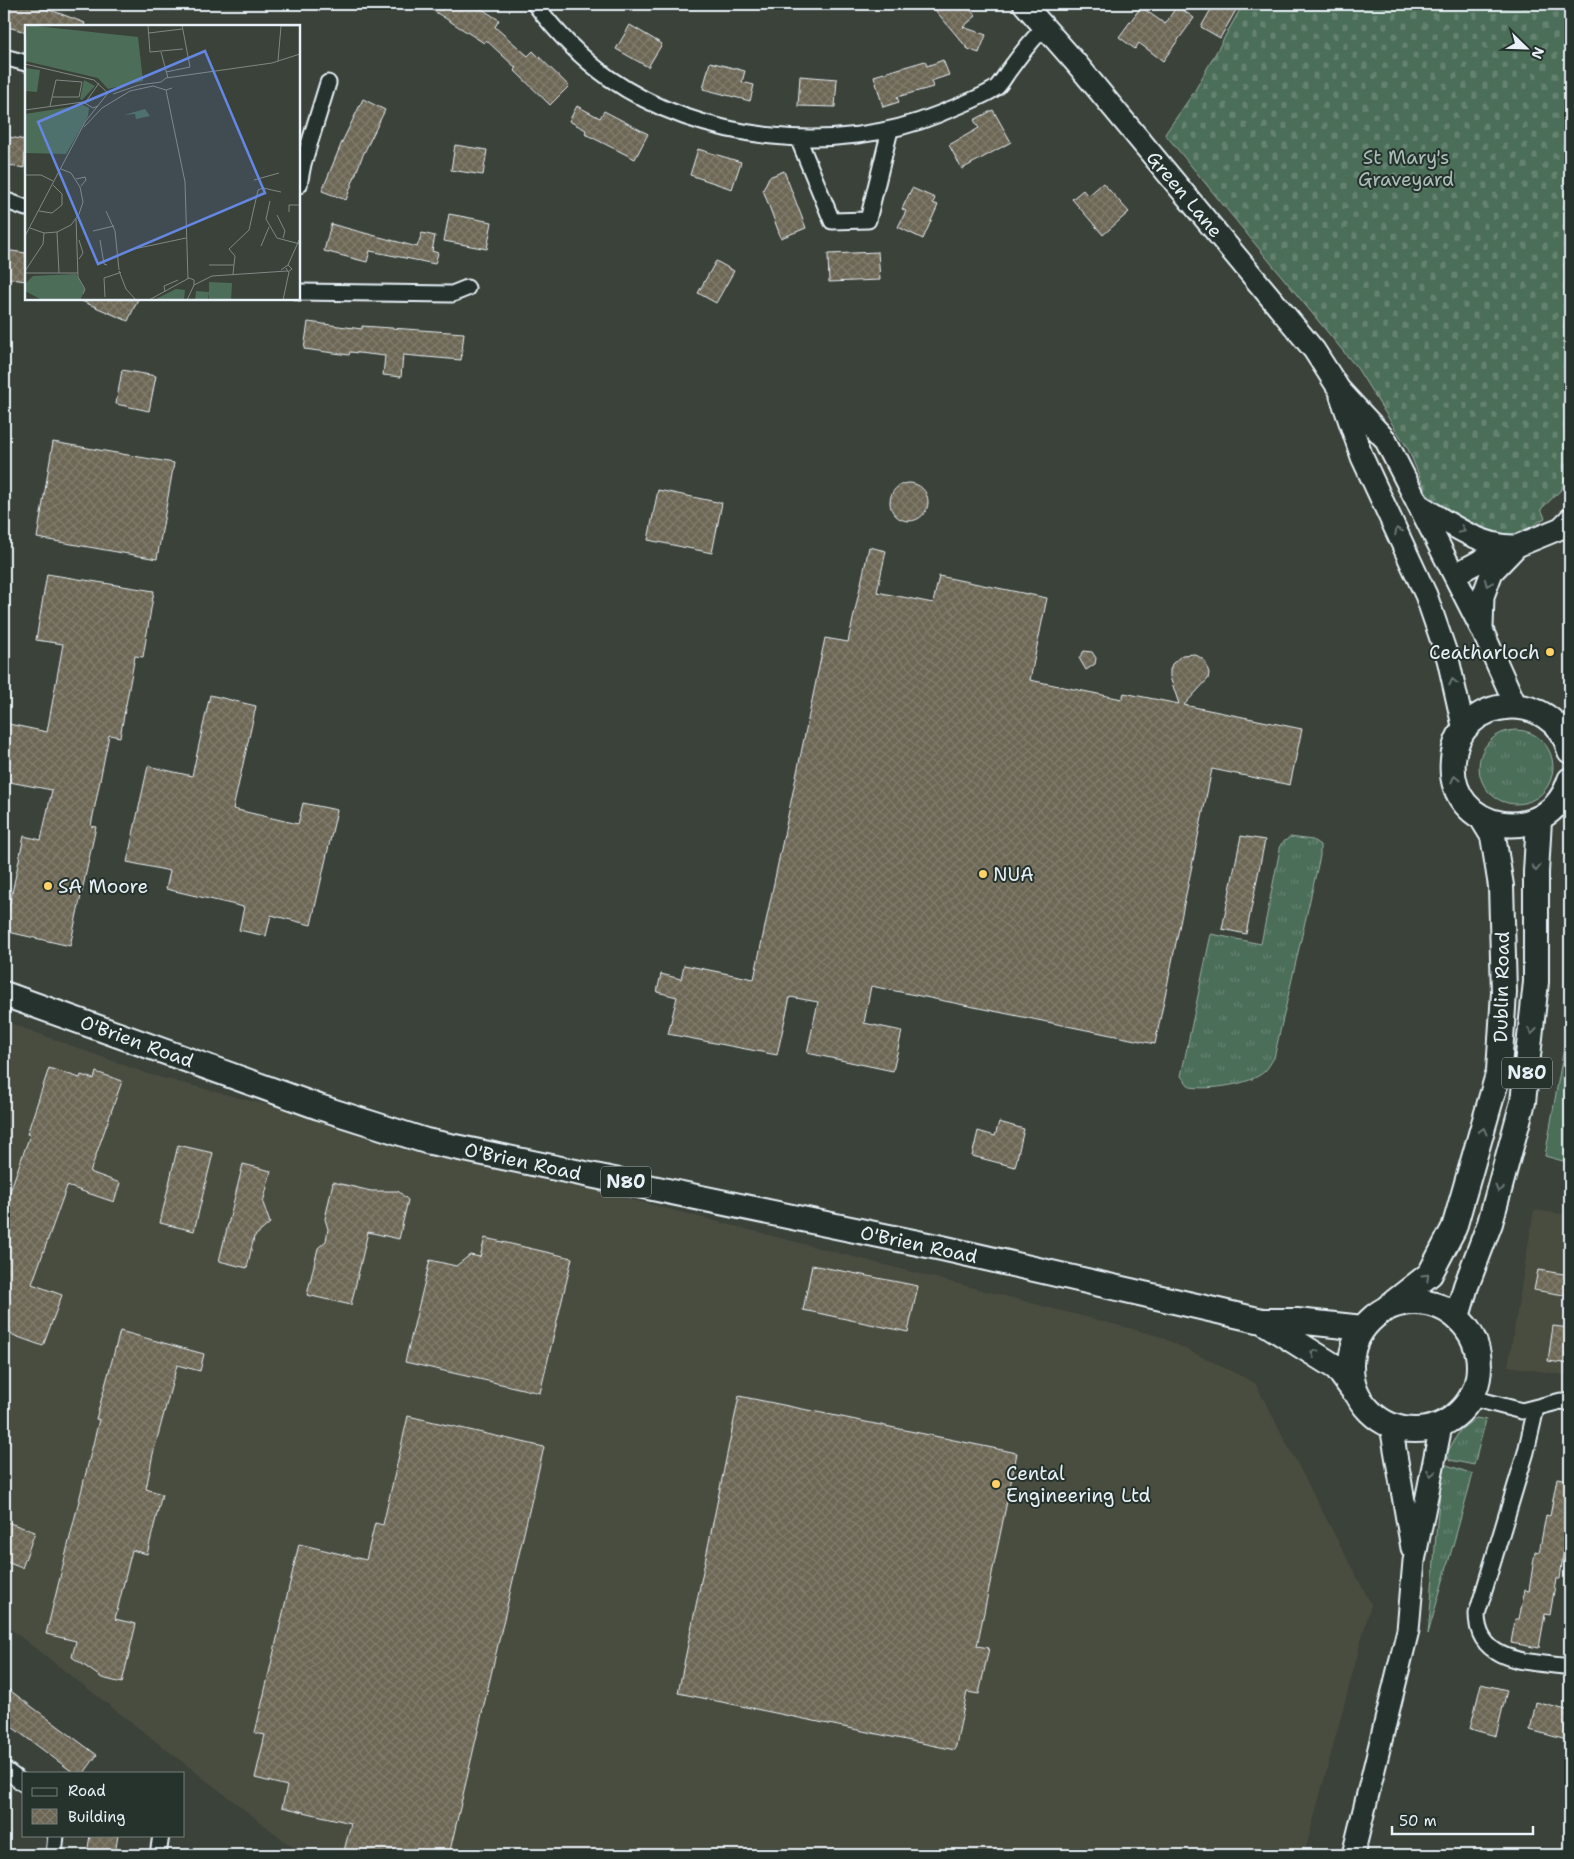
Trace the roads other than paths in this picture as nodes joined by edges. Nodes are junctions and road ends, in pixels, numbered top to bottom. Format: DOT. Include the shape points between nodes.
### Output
graph roads {
  1 [pos="535,4"];
  2 [pos="1024,4"];
  3 [pos="1044,28"];
  4 [pos="4,57"];
  5 [pos="25,63"];
  6 [pos="328,83"];
  7 [pos="890,130"];
  8 [pos="798,138"];
  9 [pos="300,180"];
  10 [pos="4,200"];
  11 [pos="25,208"];
  12 [pos="467,288"];
  13 [pos="300,292"];
  14 [pos="1339,389"];
  15 [pos="1420,506"];
  16 [pos="1570,519"];
  17 [pos="1511,547"];
  18 [pos="1456,580"];
  19 [pos="1426,595"];
  20 [pos="1482,630"];
  21 [pos="1516,706"];
  22 [pos="1565,729"];
  23 [pos="1464,730"];
  24 [pos="1570,751"];
  25 [pos="1570,780"];
  26 [pos="1482,818"];
  27 [pos="1539,820"];
  28 [pos="4,994"];
  29 [pos="1388,1307"];
  30 [pos="1457,1317"];
  31 [pos="1262,1321"];
  32 [pos="1363,1328"];
  33 [pos="1472,1398"];
  34 [pos="1359,1400"];
  35 [pos="1570,1403"];
  36 [pos="1536,1408"];
  37 [pos="1390,1426"];
  38 [pos="1441,1426"];
  39 [pos="1414,1561"];
  40 [pos="1570,1667"];
  41 [pos="4,1769"];
  42 [pos="22,1782"];
  43 [pos="56,1836"];
  44 [pos="161,1836"];
  45 [pos="54,1855"];
  46 [pos="158,1855"];
  47 [pos="1353,1855"];
  1 -- 8 [label="street" via="575,50 610,78 644,98 716,127"];
  2 -- 3 [label="main road, Green Lane"];
  3 -- 7 [label="street" via="996,87 925,120"];
  3 -- 14 [label="main road, Green Lane" via="1314,350"];
  4 -- 5 [label="street"];
  6 -- 9 [label="street"];
  7 -- 8 [label="street" via="831,138"];
  7 -- 8 [label="street" via="868,220 832,221"];
  10 -- 11 [label="street"];
  12 -- 13 [label="street" via="452,294"];
  14 -- 15 [label="main road" via="1385,439"];
  19 -- 14 [label="main road, one-way" via="1362,457"];
  15 -- 17 [label="main road, one-way" via="1463,532"];
  15 -- 18 [label="main road"];
  16 -- 17 [label="main road" via="1561,528"];
  17 -- 18 [label="main road"];
  17 -- 20 [label="main road, one-way" via="1492,572 1483,596"];
  18 -- 19 [label="main road"];
  18 -- 20 [label="main road"];
  23 -- 19 [label="main road, one-way" via="1448,660"];
  20 -- 21 [label="main road"];
  21 -- 22 [label="main road, N80" via="1547,716"];
  21 -- 23 [label="main road, N80" via="1496,708 1479,716"];
  22 -- 24 [label="main road, N80"];
  26 -- 23 [label="main road, N80, one-way" via="1461,798 1454,780 1452,760"];
  25 -- 27 [label="main road, N80" via="1555,809"];
  26 -- 27 [label="main road, N80" via="1500,825 1520,826"];
  29 -- 26 [label="main road, Dublin Road / N80, one-way" via="1430,1274 1454,1228 1499,1071 1504,992 1501,886 1494,836"];
  27 -- 30 [label="main road, Dublin Road / N80, one-way" via="1536,982 1524,1102 1490,1223"];
  28 -- 31 [label="main road, O'Brien Road / N80" via="319,1107 426,1141 932,1246"];
  29 -- 30 [label="main road, N80" via="1424,1302"];
  29 -- 32 [label="main road, N80"];
  30 -- 33 [label="main road, N80" via="1476,1346 1479,1364"];
  31 -- 32 [label="main road, O'Brien Road / N80"];
  34 -- 31 [label="main road, O'Brien Road / N80, one-way" via="1337,1368"];
  32 -- 34 [label="main road, N80" via="1354,1344 1350,1363 1352,1382"];
  33 -- 36 [label="street" via="1522,1411"];
  33 -- 38 [label="main road, N80" via="1457,1415"];
  34 -- 37 [label="main road, N80" via="1373,1416"];
  35 -- 36 [label="street" via="1561,1401"];
  36 -- 40 [label="street" via="1526,1452 1477,1614 1477,1629 1488,1649"];
  37 -- 38 [label="main road, N80" via="1407,1431"];
  37 -- 39 [label="main road"];
  38 -- 39 [label="main road, one-way"];
  39 -- 47 [label="main road" via="1408,1630"];
  41 -- 42 [label="street"];
  43 -- 45 [label="street"];
  44 -- 46 [label="street"];
}
